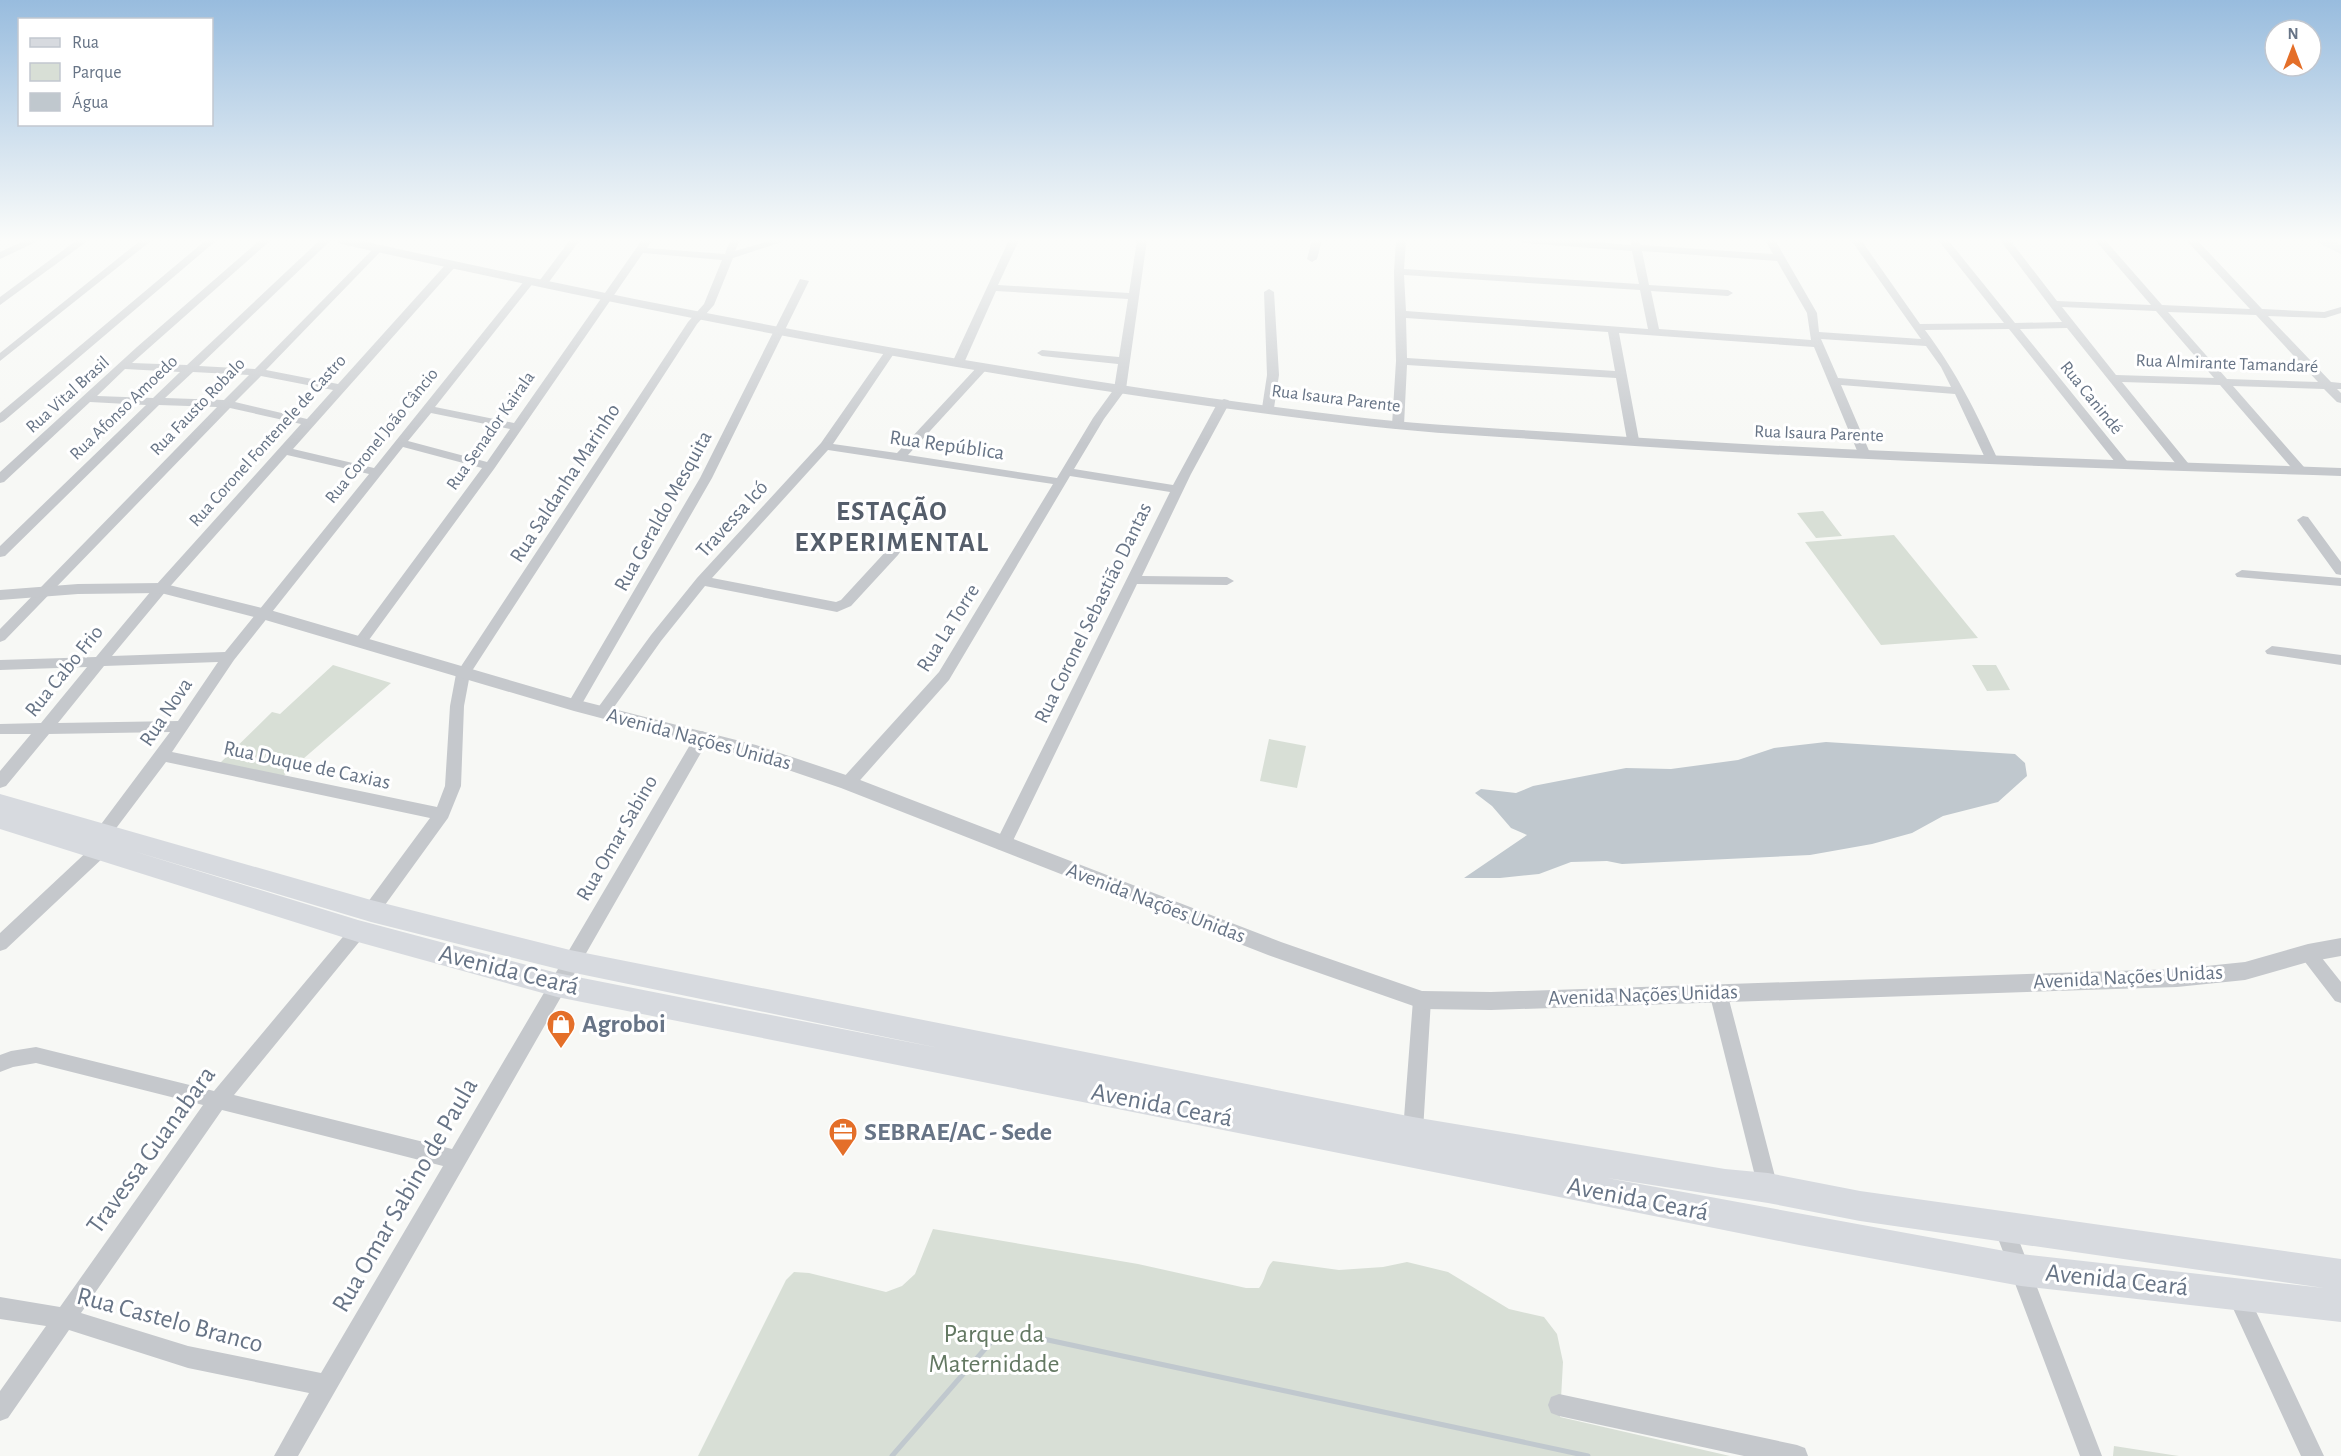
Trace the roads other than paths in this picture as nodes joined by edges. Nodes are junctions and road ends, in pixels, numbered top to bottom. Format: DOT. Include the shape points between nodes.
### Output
graph roads {
  1 [pos="62,308"];
  2 [pos="131,308"];
  3 [pos="189,308"];
  4 [pos="255,308"];
  5 [pos="320,308"];
  6 [pos="411,308"];
  7 [pos="515,308"];
  8 [pos="600,308"];
  9 [pos="665,308"];
  10 [pos="706,308"];
  11 [pos="791,308"];
  12 [pos="982,308"];
  13 [pos="1133,308"];
  14 [pos="1270,308"];
  15 [pos="1401,308"];
  16 [pos="1649,308"];
  17 [pos="1809,308"];
  18 [pos="1903,308"];
  19 [pos="1997,308"];
  20 [pos="2057,308"];
  21 [pos="2157,308"];
  22 [pos="2252,308"];
  23 [pos="2341,310"];
  24 [pos="2257,313"];
  25 [pos="1401,314"];
  26 [pos="699,315"];
  27 [pos="2011,325"];
  28 [pos="2070,325"];
  29 [pos="1917,327"];
  30 [pos="1613,329"];
  31 [pos="779,332"];
  32 [pos="1654,332"];
  33 [pos="1816,339"];
  34 [pos="1927,343"];
  35 [pos="890,352"];
  36 [pos="1042,353"];
  37 [pos="0,358"];
  38 [pos="1125,361"];
  39 [pos="1402,361"];
  40 [pos="958,363"];
  41 [pos="124,366"];
  42 [pos="192,368"];
  43 [pos="982,368"];
  44 [pos="257,372"];
  45 [pos="1621,375"];
  46 [pos="2112,378"];
  47 [pos="1833,381"];
  48 [pos="2224,383"];
  49 [pos="2326,385"];
  50 [pos="2341,386"];
  51 [pos="341,388"];
  52 [pos="1120,389"];
  53 [pos="1960,391"];
  54 [pos="89,399"];
  55 [pos="2341,400"];
  56 [pos="156,401"];
  57 [pos="1224,402"];
  58 [pos="227,404"];
  59 [pos="1268,408"];
  60 [pos="429,409"];
  61 [pos="0,418"];
  62 [pos="311,423"];
  63 [pos="1398,425"];
  64 [pos="516,427"];
  65 [pos="1633,440"];
  66 [pos="400,443"];
  67 [pos="825,446"];
  68 [pos="285,451"];
  69 [pos="1864,453"];
  70 [pos="899,458"];
  71 [pos="1992,460"];
  72 [pos="2124,464"];
  73 [pos="490,466"];
  74 [pos="2184,466"];
  75 [pos="2300,470"];
  76 [pos="375,472"];
  77 [pos="2341,472"];
  78 [pos="1065,477"];
  79 [pos="0,479"];
  80 [pos="1178,490"];
  81 [pos="2303,520"];
  82 [pos="893,552"];
  83 [pos="0,554"];
  84 [pos="2341,571"];
  85 [pos="2242,574"];
  86 [pos="1132,580"];
  87 [pos="702,581"];
  88 [pos="1227,581"];
  89 [pos="2341,582"];
  90 [pos="161,588"];
  91 [pos="44,591"];
  92 [pos="0,595"];
  93 [pos="264,614"];
  94 [pos="0,637"];
  95 [pos="361,641"];
  96 [pos="2272,651"];
  97 [pos="229,657"];
  98 [pos="2341,660"];
  99 [pos="99,661"];
  100 [pos="0,665"];
  101 [pos="464,674"];
  102 [pos="574,705"];
  103 [pos="602,712"];
  104 [pos="183,726"];
  105 [pos="45,728"];
  106 [pos="0,729"];
  107 [pos="702,737"];
  108 [pos="162,756"];
  109 [pos="0,782"];
  110 [pos="848,783"];
  111 [pos="0,803"];
  112 [pos="442,814"];
  113 [pos="0,820"];
  114 [pos="101,843"];
  115 [pos="1003,844"];
  116 [pos="364,921"];
  117 [pos="0,944"];
  118 [pos="2341,947"];
  119 [pos="2307,953"];
  120 [pos="564,973"];
  121 [pos="1718,992"];
  122 [pos="2341,995"];
  123 [pos="1422,1000"];
  124 [pos="6,1061"];
  125 [pos="219,1099"];
  126 [pos="1413,1131"];
  127 [pos="457,1160"];
  128 [pos="1725,1183"];
  129 [pos="1768,1188"];
  130 [pos="1678,1206"];
  131 [pos="1860,1206"];
  132 [pos="2003,1225"];
  133 [pos="1799,1230"];
  134 [pos="2021,1270"];
  135 [pos="2341,1275"];
  136 [pos="2237,1293"];
  137 [pos="2341,1306"];
  138 [pos="0,1308"];
  139 [pos="63,1318"];
  140 [pos="326,1385"];
  141 [pos="1559,1405"];
  142 [pos="0,1410"];
  143 [pos="285,1456"];
  144 [pos="1797,1456"];
  145 [pos="2091,1456"];
  146 [pos="2313,1456"];
  1 -- 37 [label="street"];
  2 -- 61 [label="street"];
  3 -- 41 [label="street, Rua Vital Brasil"];
  4 -- 42 [label="street, Rua Afonso Amoedo"];
  5 -- 44 [label="street, Rua Fausto Robalo"];
  6 -- 51 [label="street, Rua Coronel Fontenele de Castro"];
  7 -- 60 [label="street, Rua Coronel João Câncio"];
  8 -- 64 [label="street, Rua Senador Kairala"];
  9 -- 26 [label="street, Rua Isaura Parente"];
  10 -- 26 [label="street, Rua Saldanha Marinho"];
  11 -- 31 [label="street, Rua Geraldo Mesquita"];
  12 -- 40 [label="street"];
  13 -- 38 [label="street"];
  14 -- 59 [label="street" via="1273,375"];
  15 -- 25 [label="street"];
  16 -- 32 [label="street"];
  17 -- 33 [label="street"];
  18 -- 29 [label="street"];
  19 -- 27 [label="street, Rua Canindé"];
  20 -- 28 [label="street"];
  21 -- 24 [label="street"];
  21 -- 48 [label="street"];
  22 -- 24 [label="street"];
  23 -- 24 [label="street" via="2325,315"];
  24 -- 49 [label="street"];
  25 -- 30 [label="street"];
  25 -- 39 [label="street"];
  26 -- 31 [label="street, Rua Isaura Parente"];
  26 -- 101 [label="street, Rua Saldanha Marinho"];
  27 -- 28 [label="street"];
  27 -- 29 [label="street"];
  27 -- 72 [label="street, Rua Canindé"];
  28 -- 46 [label="street"];
  29 -- 34 [label="street"];
  30 -- 32 [label="street"];
  30 -- 45 [label="street"];
  31 -- 35 [label="street, Rua Isaura Parente"];
  31 -- 102 [label="street, Rua Geraldo Mesquita" via="706,478"];
  32 -- 33 [label="street"];
  33 -- 34 [label="street"];
  33 -- 47 [label="street"];
  34 -- 53 [label="street"];
  35 -- 40 [label="street, Rua Isaura Parente"];
  35 -- 67 [label="street, Travessa Icó"];
  36 -- 38 [label="street"];
  38 -- 52 [label="street"];
  39 -- 45 [label="street"];
  39 -- 63 [label="street"];
  40 -- 43 [label="street, Rua Isaura Parente"];
  41 -- 42 [label="street"];
  41 -- 54 [label="street, Rua Vital Brasil"];
  42 -- 44 [label="street"];
  42 -- 56 [label="street, Rua Afonso Amoedo"];
  43 -- 52 [label="street, Rua Isaura Parente"];
  43 -- 70 [label="street"];
  44 -- 51 [label="street"];
  44 -- 58 [label="street, Rua Fausto Robalo"];
  45 -- 65 [label="street"];
  46 -- 48 [label="street, Rua Almirante Tamandaré"];
  46 -- 74 [label="street"];
  47 -- 53 [label="street"];
  47 -- 69 [label="street"];
  48 -- 49 [label="street, Rua Almirante Tamandaré"];
  48 -- 75 [label="street"];
  49 -- 50 [label="street, Rua Almirante Tamandaré"];
  49 -- 55 [label="street"];
  51 -- 62 [label="street, Rua Coronel Fontenele de Castro"];
  52 -- 57 [label="street, Rua Isaura Parente"];
  52 -- 78 [label="street, Rua La Torre"];
  53 -- 71 [label="street"];
  54 -- 56 [label="street"];
  54 -- 79 [label="street, Rua Vital Brasil"];
  56 -- 58 [label="street"];
  56 -- 83 [label="street, Rua Afonso Amoedo"];
  57 -- 59 [label="street, Rua Isaura Parente"];
  57 -- 80 [label="street, Rua Coronel Sebastião Dantas"];
  58 -- 62 [label="street"];
  58 -- 91 [label="street, Rua Fausto Robalo"];
  59 -- 63 [label="street, Rua Isaura Parente"];
  60 -- 64 [label="street"];
  60 -- 66 [label="street, Rua Coronel João Câncio"];
  62 -- 68 [label="street, Rua Coronel Fontenele de Castro"];
  63 -- 65 [label="street, Rua Isaura Parente"];
  64 -- 73 [label="street, Rua Senador Kairala"];
  65 -- 69 [label="street, Rua Isaura Parente" via="1737,449"];
  66 -- 73 [label="street"];
  66 -- 76 [label="street, Rua Coronel João Câncio"];
  67 -- 70 [label="street, Rua República"];
  67 -- 87 [label="street, Travessa Icó"];
  68 -- 76 [label="street"];
  68 -- 90 [label="street, Rua Coronel Fontenele de Castro"];
  69 -- 71 [label="street, Rua Isaura Parente"];
  70 -- 78 [label="street, Rua República"];
  71 -- 72 [label="street, Rua Isaura Parente"];
  72 -- 74 [label="street, Rua Isaura Parente"];
  73 -- 95 [label="street, Rua Senador Kairala"];
  74 -- 75 [label="street, Rua Isaura Parente"];
  75 -- 77 [label="street, Rua Isaura Parente"];
  76 -- 93 [label="street, Rua Coronel João Câncio"];
  78 -- 80 [label="street, Rua República"];
  78 -- 110 [label="street, Rua La Torre" via="936,688"];
  80 -- 86 [label="street, Rua Coronel Sebastião Dantas"];
  81 -- 84 [label="street"];
  82 -- 87 [label="street" via="846,603 837,607"];
  85 -- 89 [label="street"];
  86 -- 88 [label="street"];
  86 -- 115 [label="street, Rua Coronel Sebastião Dantas"];
  87 -- 103 [label="street, Travessa Icó"];
  90 -- 91 [label="street, Avenida Nações Unidas"];
  90 -- 93 [label="street, Avenida Nações Unidas"];
  90 -- 99 [label="street, Rua Cabo Frio"];
  91 -- 92 [label="street, Avenida Nações Unidas"];
  91 -- 94 [label="street, Rua Fausto Robalo"];
  93 -- 95 [label="street, Avenida Nações Unidas"];
  93 -- 97 [label="street, Rua Nova"];
  95 -- 101 [label="street, Avenida Nações Unidas"];
  96 -- 98 [label="street"];
  97 -- 99 [label="street"];
  97 -- 104 [label="street, Rua Nova"];
  99 -- 100 [label="street"];
  99 -- 105 [label="street, Rua Cabo Frio"];
  101 -- 102 [label="street, Avenida Nações Unidas"];
  101 -- 112 [label="street, Travessa Guanabara" via="457,706 453,786"];
  102 -- 103 [label="street, Avenida Nações Unidas"];
  103 -- 107 [label="street, Avenida Nações Unidas"];
  104 -- 105 [label="street"];
  104 -- 108 [label="street, Rua Nova"];
  105 -- 106 [label="street"];
  105 -- 109 [label="street, Rua Cabo Frio"];
  107 -- 110 [label="street, Avenida Nações Unidas"];
  107 -- 120 [label="street, Rua Omar Sabino"];
  108 -- 112 [label="street, Rua Duque de Caxias"];
  108 -- 114 [label="street, Rua Nova"];
  110 -- 115 [label="street, Avenida Nações Unidas"];
  111 -- 114 [label="main road, Avenida Ceará"];
  112 -- 116 [label="street, Travessa Guanabara"];
  113 -- 114 [label="main road, Avenida Ceará"];
  114 -- 116 [label="main road, Avenida Ceará"];
  114 -- 117 [label="street, Rua Nova"];
  115 -- 123 [label="street, Avenida Nações Unidas" via="1275,949"];
  116 -- 120 [label="main road, Avenida Ceará"];
  116 -- 125 [label="street, Travessa Guanabara"];
  118 -- 119 [label="street, Avenida Nações Unidas"];
  119 -- 121 [label="street, Avenida Nações Unidas" via="2245,971 2177,978"];
  119 -- 122 [label="street"];
  120 -- 126 [label="main road, Avenida Ceará"];
  120 -- 127 [label="street, Rua Omar Sabino de Paula"];
  120 -- 130 [label="main road, Avenida Ceará"];
  121 -- 123 [label="street, Avenida Nações Unidas"];
  121 -- 129 [label="street"];
  123 -- 126 [label="street"];
  124 -- 125 [label="street" via="36,1055"];
  125 -- 127 [label="street"];
  125 -- 139 [label="street, Travessa Guanabara"];
  126 -- 128 [label="main road, Avenida Ceará"];
  127 -- 140 [label="street, Rua Omar Sabino de Paula"];
  128 -- 129 [label="main road, Avenida Ceará"];
  128 -- 130 [label="main road" via="1693,1189"];
  129 -- 131 [label="main road, Avenida Ceará"];
  130 -- 133 [label="main road, Avenida Ceará"];
  131 -- 132 [label="main road, Avenida Ceará"];
  131 -- 133 [label="main road" via="1850,1221"];
  132 -- 134 [label="street"];
  132 -- 135 [label="main road, Avenida Ceará"];
  133 -- 134 [label="main road, Avenida Ceará"];
  134 -- 136 [label="main road, Avenida Ceará"];
  134 -- 145 [label="street"];
  136 -- 137 [label="main road, Avenida Ceará"];
  136 -- 146 [label="street"];
  138 -- 139 [label="street, Rua Castelo Branco"];
  139 -- 140 [label="street, Rua Castelo Branco" via="188,1357"];
  139 -- 142 [label="street, Travessa Guanabara"];
  140 -- 143 [label="street, Rua Omar Sabino de Paula"];
  141 -- 144 [label="street"];
}
